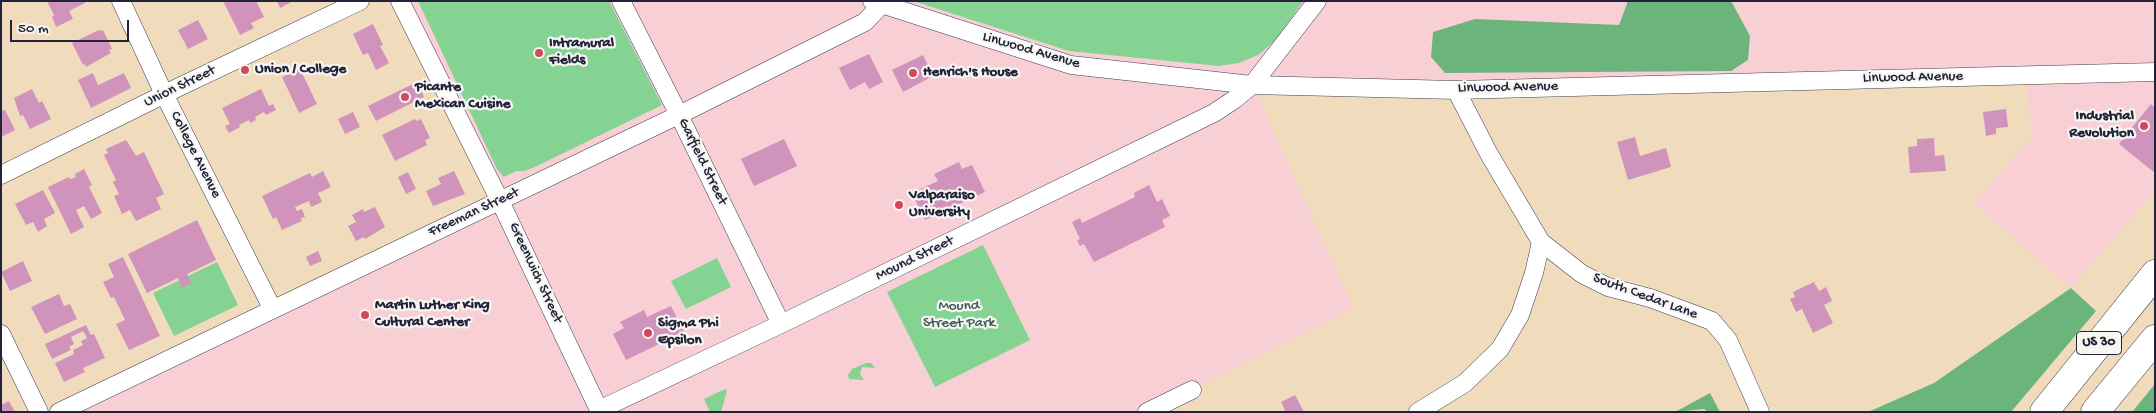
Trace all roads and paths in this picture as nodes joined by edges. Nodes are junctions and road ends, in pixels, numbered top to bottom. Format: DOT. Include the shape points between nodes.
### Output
graph roads {
  1 [pos="121,1"];
  2 [pos="360,1"];
  3 [pos="400,1"];
  4 [pos="621,1"];
  5 [pos="1317,1"];
  6 [pos="877,3"];
  7 [pos="2155,72"];
  8 [pos="1252,85"];
  9 [pos="1456,90"];
  10 [pos="164,94"];
  11 [pos="679,115"];
  12 [pos="1,175"];
  13 [pos="500,201"];
  14 [pos="1541,242"];
  15 [pos="2155,274"];
  16 [pos="272,308"];
  17 [pos="781,324"];
  18 [pos="1,334"];
  19 [pos="2155,339"];
  20 [pos="1192,390"];
  21 [pos="600,411"];
  22 [pos="39,412"];
  23 [pos="59,412"];
  24 [pos="1147,412"];
  25 [pos="1418,412"];
  26 [pos="1760,412"];
  27 [pos="2044,412"];
  28 [pos="2096,412"];
  1 -- 10 [label="street, College Avenue"];
  2 -- 10 [label="street, Union Street"];
  3 -- 13 [label="street, Greenwich Street"];
  4 -- 11 [label="street, Garfield Street"];
  5 -- 8 [label="street, Mound Street"];
  6 -- 8 [label="street, Linwood Avenue" via="1070,66"];
  6 -- 11 [label="street, Freeman Street" via="865,22"];
  7 -- 9 [label="street, Linwood Avenue"];
  8 -- 9 [label="street, Linwood Avenue"];
  8 -- 17 [label="street, Mound Street" via="1214,113"];
  9 -- 14 [label="street, South Cedar Lane"];
  10 -- 12 [label="street, Union Street"];
  10 -- 16 [label="street, College Avenue"];
  11 -- 13 [label="street, Freeman Street"];
  11 -- 17 [label="street, Garfield Street"];
  13 -- 16 [label="street, Freeman Street"];
  13 -- 21 [label="street, Greenwich Street"];
  14 -- 25 [label="street" via="1520,315 1500,349 1465,383"];
  14 -- 26 [label="street, South Cedar Lane" via="1582,274 1608,287 1659,301 1712,321 1728,340"];
  15 -- 27 [label="highway, US 30"];
  16 -- 23 [label="street, Freeman Street"];
  17 -- 21 [label="street, Mound Street"];
  18 -- 22 [label="street"];
  19 -- 28 [label="highway, US 30"];
  20 -- 24 [label="street"];
}
